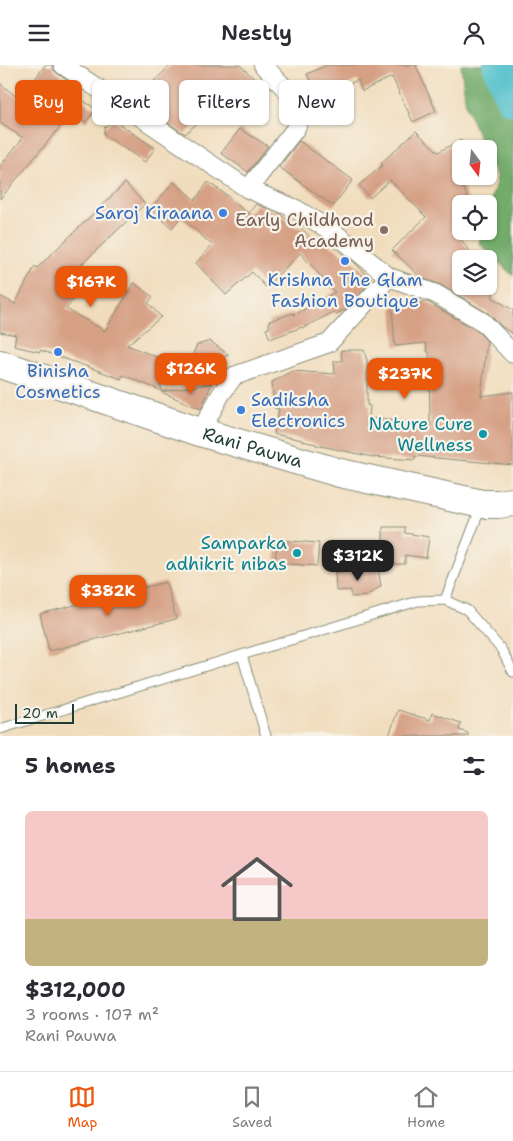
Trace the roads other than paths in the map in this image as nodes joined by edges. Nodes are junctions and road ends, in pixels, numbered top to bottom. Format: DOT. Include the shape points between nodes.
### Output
graph roads {
  1 [pos="62,65"];
  2 [pos="263,65"];
  3 [pos="248,189"];
  4 [pos="389,277"];
  5 [pos="513,354"];
  6 [pos="0,364"];
  7 [pos="200,432"];
  8 [pos="513,502"];
  9 [pos="482,504"];
  10 [pos="445,600"];
  11 [pos="242,655"];
  12 [pos="513,672"];
  13 [pos="0,729"];
  14 [pos="266,736"];
  1 -- 3 [label="street"];
  2 -- 3 [label="street" via="294,97 301,114 296,128"];
  3 -- 4 [label="street" via="296,209 336,234"];
  4 -- 5 [label="street" via="436,294 482,322"];
  4 -- 7 [label="street" via="329,343 234,376"];
  6 -- 7 [label="main road, Rani Pauwa"];
  7 -- 9 [label="main road, Rani Pauwa" via="340,473"];
  8 -- 9 [label="main road, Rani Pauwa"];
  9 -- 10 [label="lane"];
  10 -- 11 [label="lane" via="418,601"];
  10 -- 12 [label="lane" via="467,610 501,649"];
  11 -- 13 [label="lane"];
  11 -- 14 [label="lane"];
}
